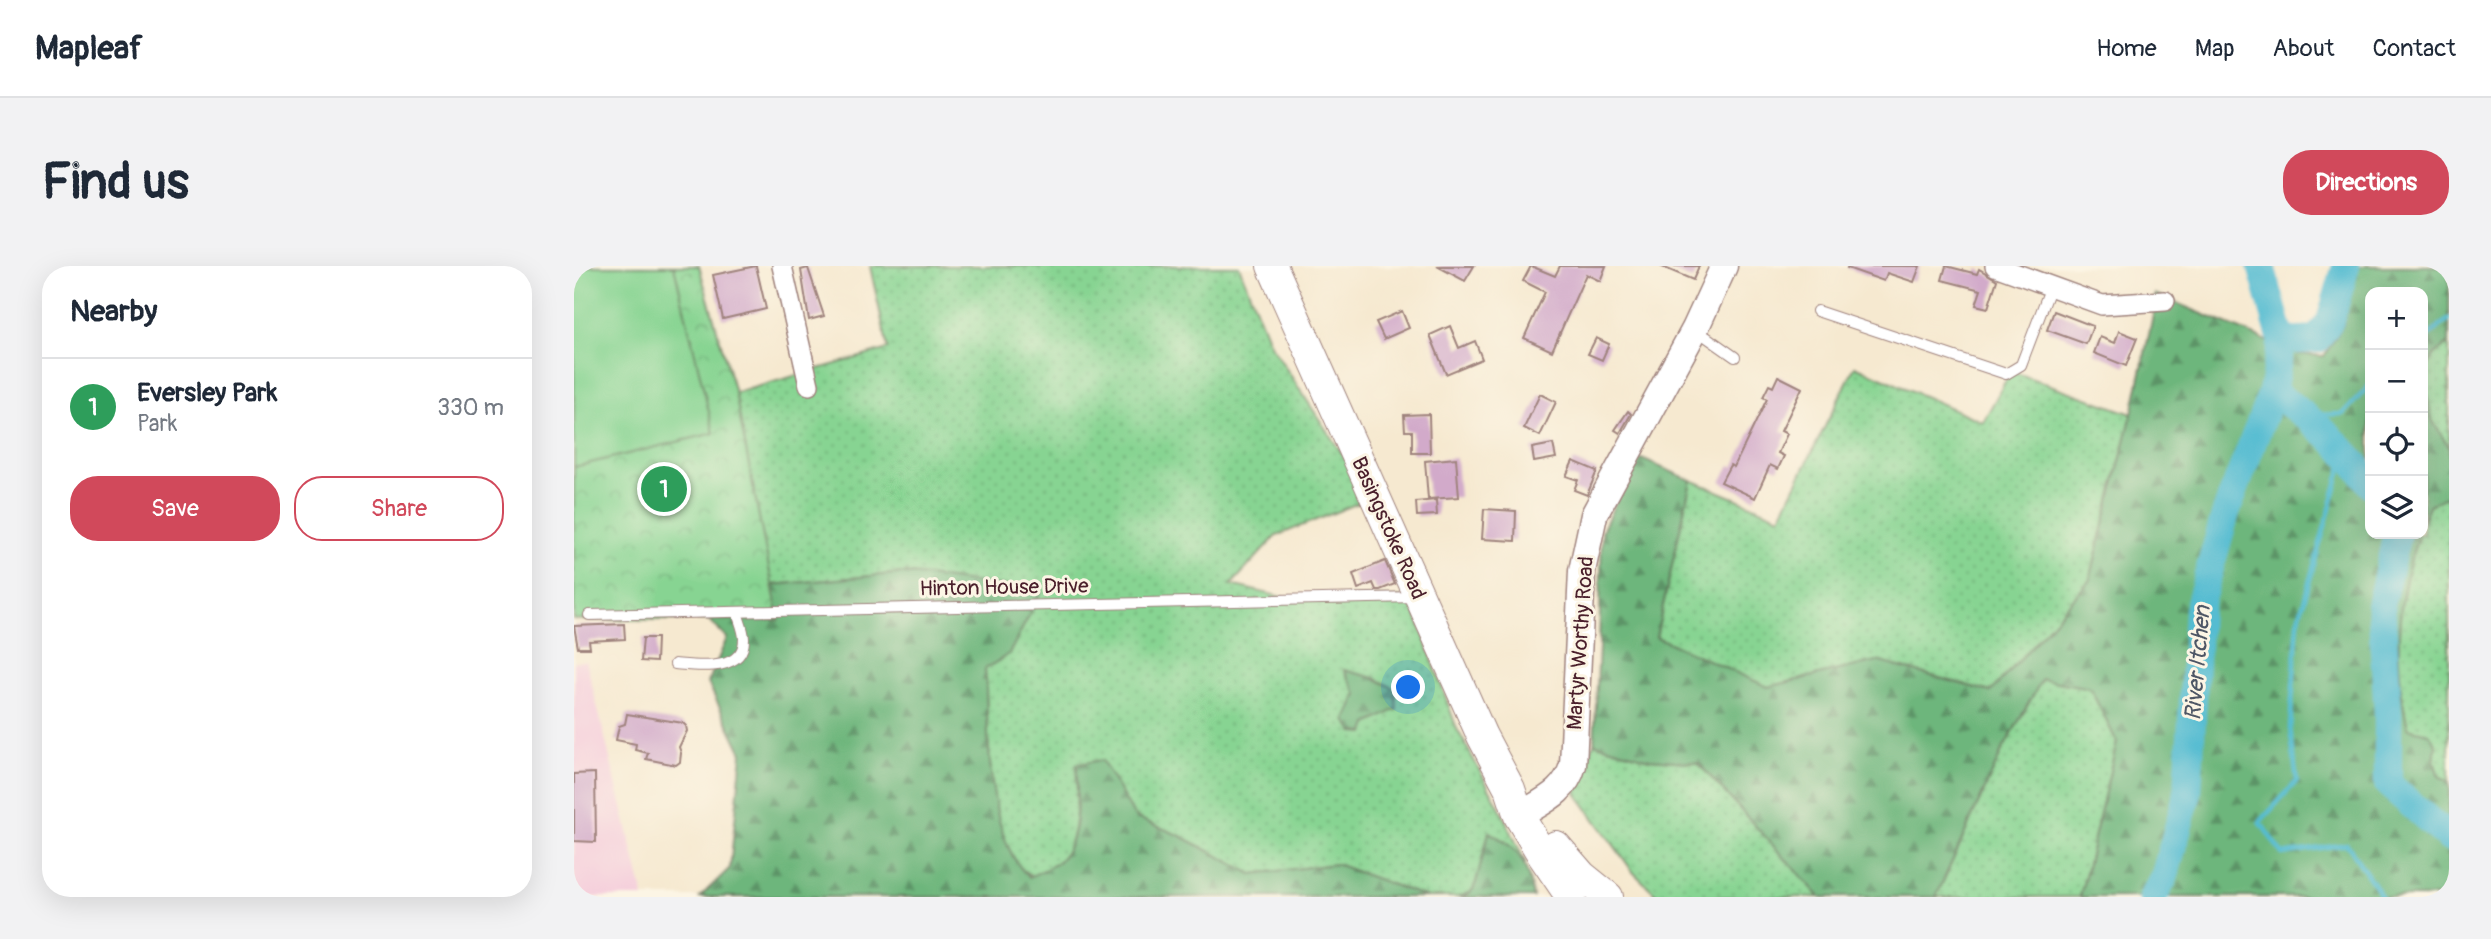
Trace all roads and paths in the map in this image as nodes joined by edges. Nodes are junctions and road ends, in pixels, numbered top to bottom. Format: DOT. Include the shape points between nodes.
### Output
graph roads {
  1 [pos="782,266"];
  2 [pos="1272,266"];
  3 [pos="1724,266"];
  4 [pos="1995,266"];
  5 [pos="2051,286"];
  6 [pos="2165,302"];
  7 [pos="1817,311"];
  8 [pos="1695,329"];
  9 [pos="1735,357"];
  10 [pos="809,385"];
  11 [pos="1421,597"];
  12 [pos="737,612"];
  13 [pos="589,615"];
  14 [pos="676,664"];
  15 [pos="1521,804"];
  16 [pos="1591,894"];
  1 -- 10 [label="street"];
  2 -- 11 [label="main road, Basingstoke Road"];
  3 -- 8 [label="main road, Martyr Worthy Road"];
  4 -- 5 [label="street"];
  5 -- 6 [label="street" via="2102,305"];
  5 -- 7 [label="lane" via="2021,365 2006,374"];
  8 -- 9 [label="lane"];
  8 -- 15 [label="main road, Martyr Worthy Road" via="1594,515 1583,571 1570,776 1562,789"];
  11 -- 12 [label="lane, Hinton House Drive"];
  11 -- 15 [label="main road, Basingstoke Road" via="1482,736"];
  12 -- 13 [label="lane, Hinton House Drive"];
  12 -- 14 [label="lane" via="744,640 736,658 707,666"];
  15 -- 16 [label="main road, Basingstoke Road"];
}
